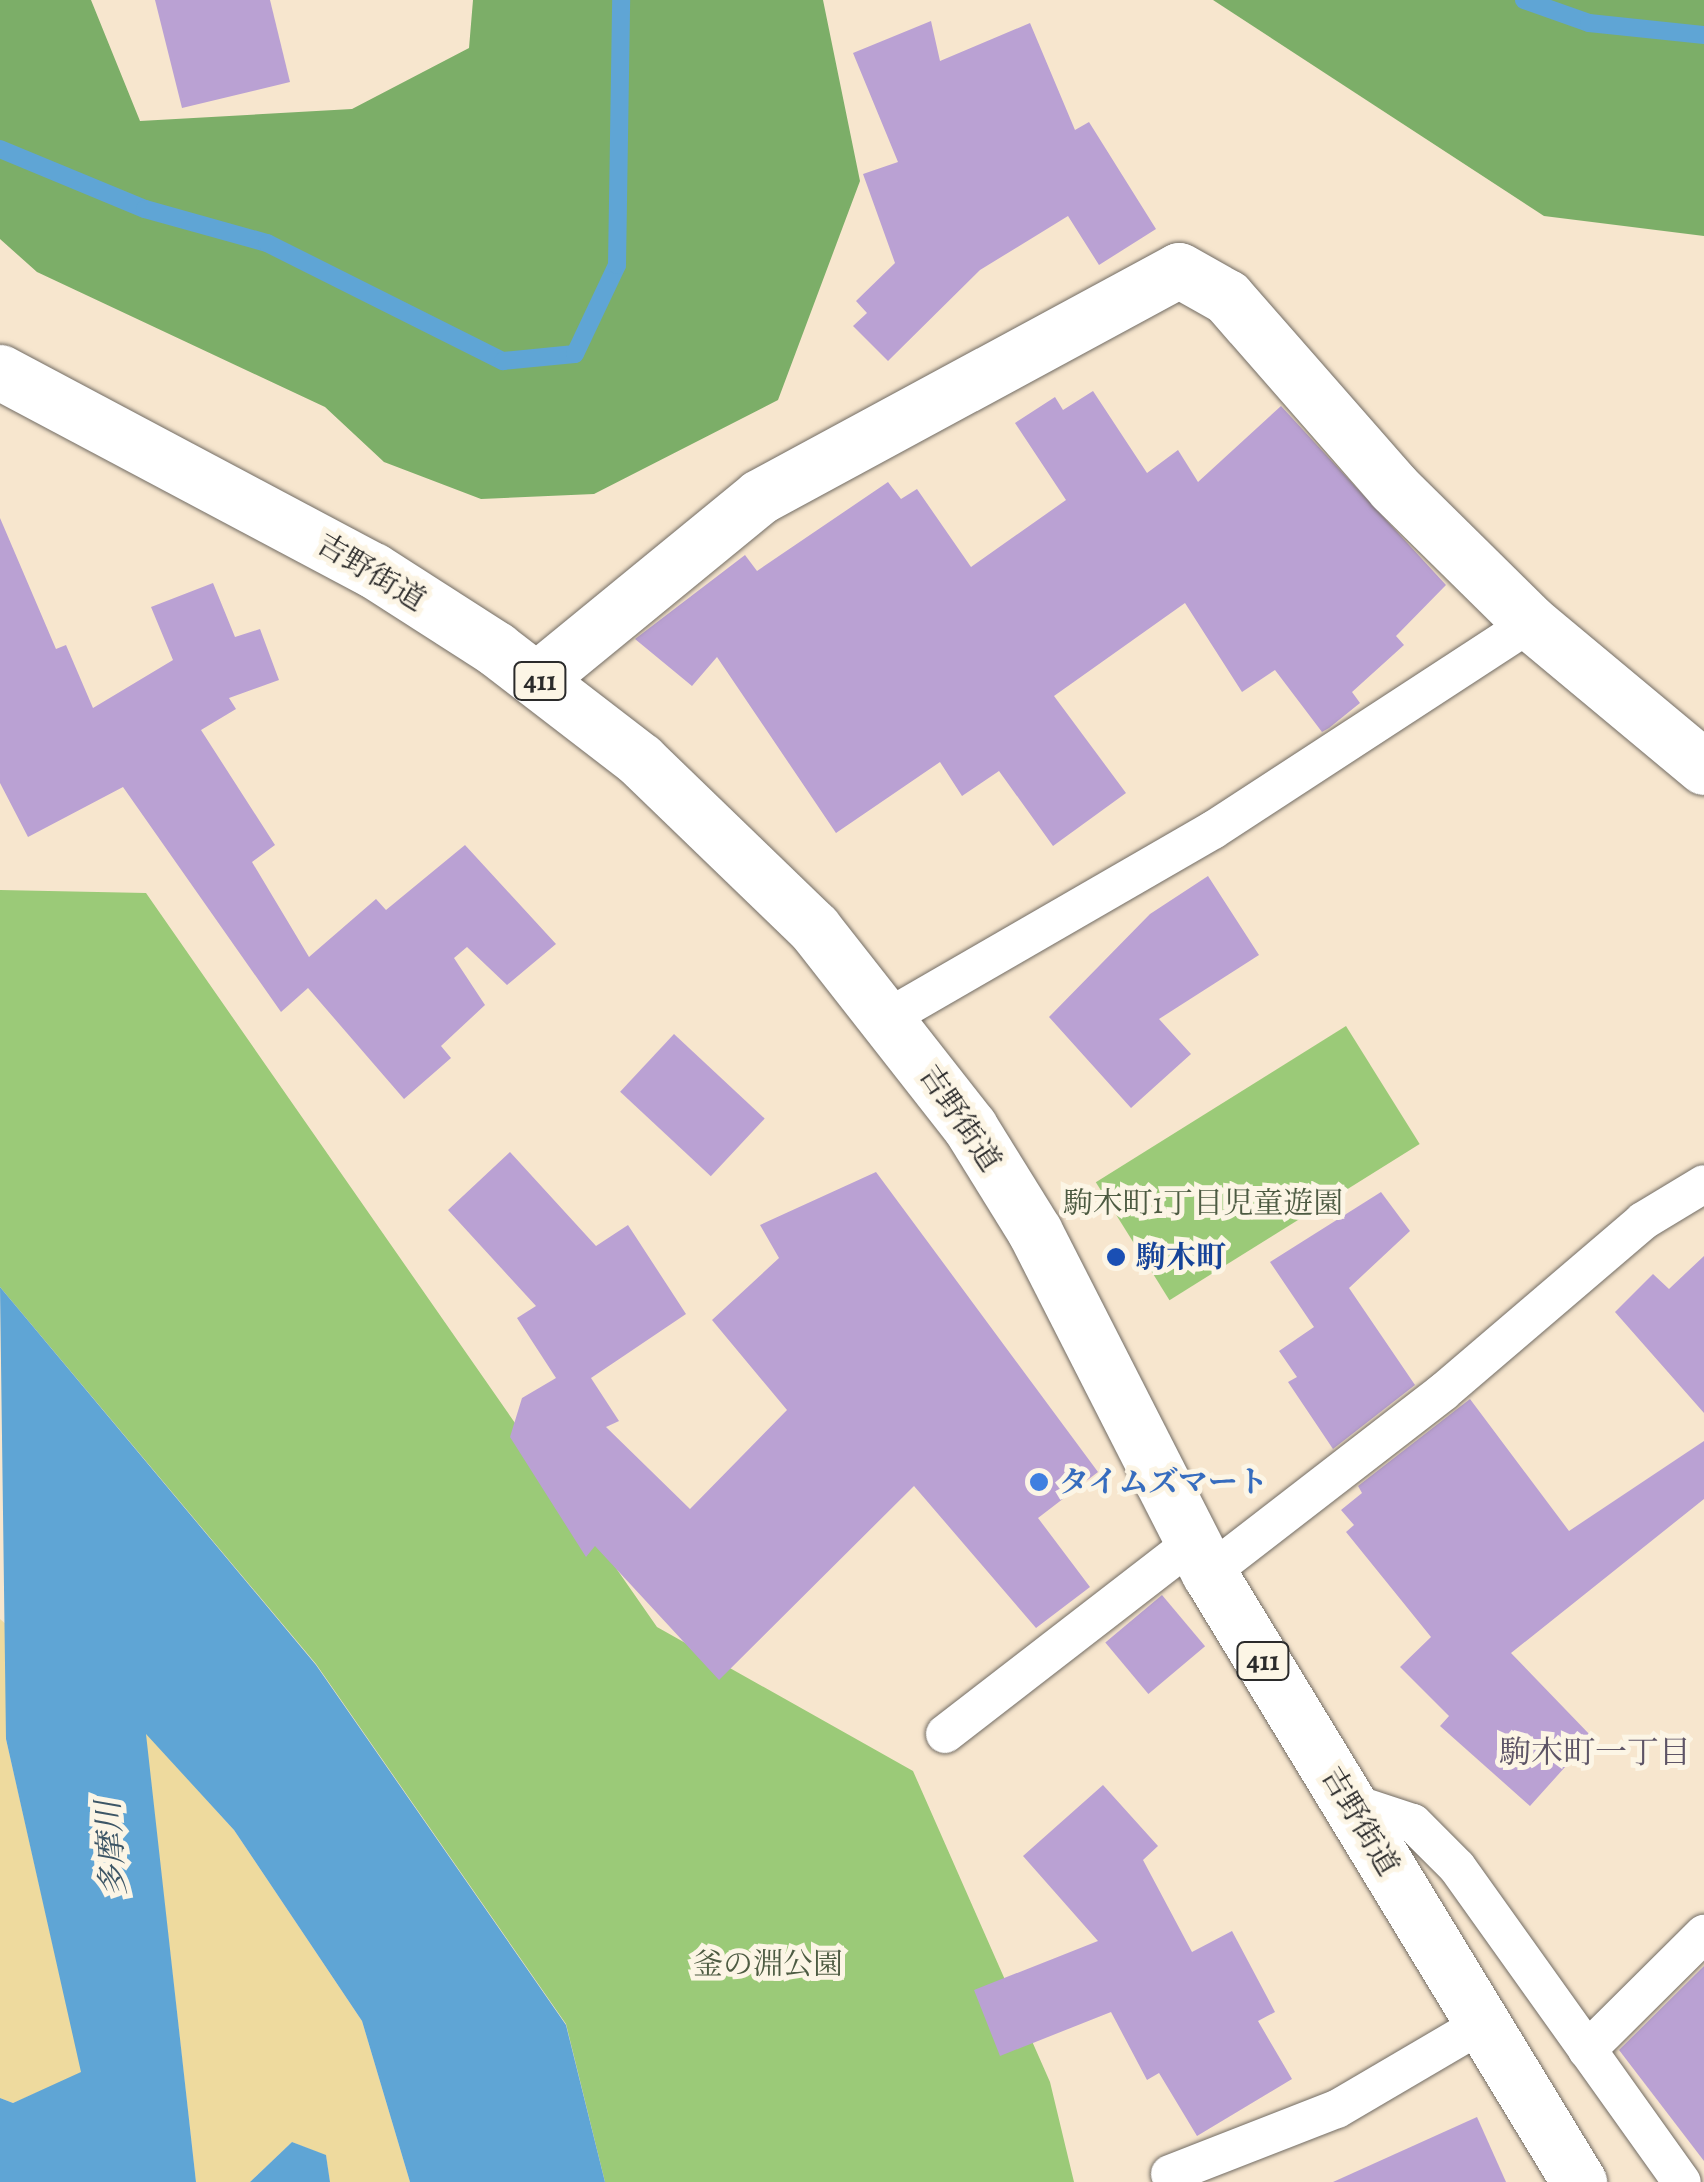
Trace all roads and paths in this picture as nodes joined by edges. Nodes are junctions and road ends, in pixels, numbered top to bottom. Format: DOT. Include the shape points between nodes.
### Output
graph roads {
  1 [pos="0,372"];
  2 [pos="1531,623"];
  3 [pos="537,679"];
  4 [pos="1704,767"];
  5 [pos="889,1017"];
  6 [pos="1704,1184"];
  7 [pos="1200,1558"];
  8 [pos="945,1734"];
  9 [pos="1350,1802"];
  10 [pos="1704,1934"];
  11 [pos="1482,2024"];
  12 [pos="1587,2050"];
  13 [pos="1170,2174"];
  14 [pos="1579,2182"];
  15 [pos="1682,2182"];
  1 -- 3 [label="main road, 吉野街道 / 411" via="373,570"];
  2 -- 3 [label="main road" via="1394,488 1226,296 1179,270 759,498"];
  2 -- 4 [label="main road"];
  2 -- 5 [label="lane" via="1213,830"];
  3 -- 5 [label="main road, 吉野街道 / 411" via="694,808"];
  5 -- 7 [label="main road, 吉野街道 / 411" via="1035,1232"];
  6 -- 7 [label="lane" via="1643,1221 1443,1392"];
  7 -- 8 [label="lane"];
  7 -- 9 [label="main road, 吉野街道 / 411"];
  9 -- 11 [label="main road, 吉野街道 / 411"];
  9 -- 12 [label="lane" via="1413,1823 1457,1867"];
  10 -- 12 [label="lane"];
  11 -- 13 [label="lane" via="1337,2109"];
  11 -- 14 [label="main road, 吉野街道 / 411"];
  12 -- 15 [label="lane"];
}
